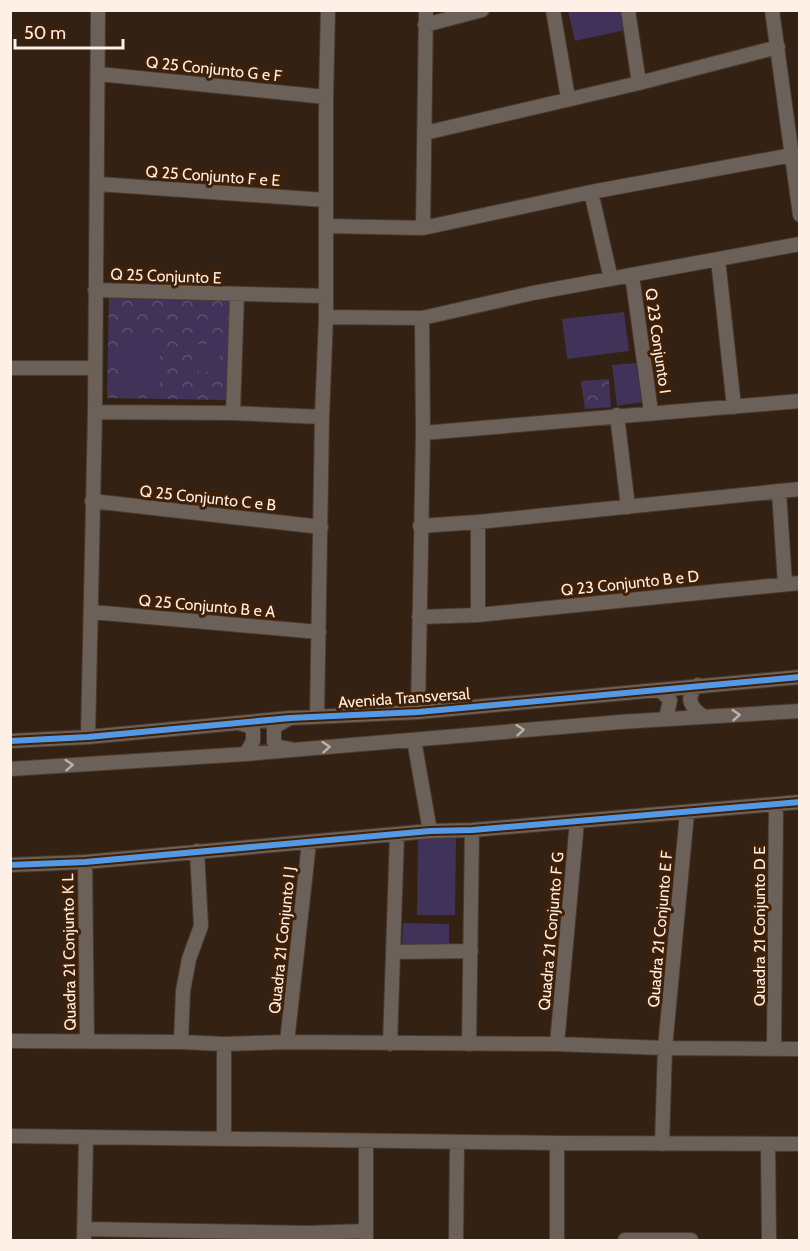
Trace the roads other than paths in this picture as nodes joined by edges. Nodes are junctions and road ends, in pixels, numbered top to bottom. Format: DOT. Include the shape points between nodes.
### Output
graph roads {
  1 [pos="98,10"];
  2 [pos="328,10"];
  3 [pos="482,10"];
  4 [pos="553,10"];
  5 [pos="628,10"];
  6 [pos="772,10"];
  7 [pos="425,18"];
  8 [pos="777,47"];
  9 [pos="99,74"];
  10 [pos="639,83"];
  11 [pos="326,97"];
  12 [pos="568,98"];
  13 [pos="425,132"];
  14 [pos="792,155"];
  15 [pos="98,184"];
  16 [pos="591,192"];
  17 [pos="326,200"];
  18 [pos="800,215"];
  19 [pos="326,226"];
  20 [pos="423,228"];
  21 [pos="800,244"];
  22 [pos="718,260"];
  23 [pos="632,275"];
  24 [pos="611,279"];
  25 [pos="95,290"];
  26 [pos="237,294"];
  27 [pos="326,296"];
  28 [pos="326,317"];
  29 [pos="422,318"];
  30 [pos="10,368"];
  31 [pos="95,368"];
  32 [pos="800,401"];
  33 [pos="734,407"];
  34 [pos="95,412"];
  35 [pos="651,412"];
  36 [pos="233,413"];
  37 [pos="617,415"];
  38 [pos="321,417"];
  39 [pos="423,433"];
  40 [pos="800,489"];
  41 [pos="779,492"];
  42 [pos="92,501"];
  43 [pos="628,507"];
  44 [pos="478,522"];
  45 [pos="420,526"];
  46 [pos="321,527"];
  47 [pos="800,583"];
  48 [pos="785,584"];
  49 [pos="92,612"];
  50 [pos="478,615"];
  51 [pos="419,617"];
  52 [pos="319,632"];
  53 [pos="800,677"];
  54 [pos="698,685"];
  55 [pos="660,690"];
  56 [pos="418,711"];
  57 [pos="800,711"];
  58 [pos="317,717"];
  59 [pos="704,717"];
  60 [pos="290,718"];
  61 [pos="663,719"];
  62 [pos="239,723"];
  63 [pos="88,737"];
  64 [pos="414,740"];
  65 [pos="10,741"];
  66 [pos="293,749"];
  67 [pos="246,754"];
  68 [pos="10,769"];
  69 [pos="800,802"];
  70 [pos="776,804"];
  71 [pos="687,813"];
  72 [pos="577,821"];
  73 [pos="472,830"];
  74 [pos="430,831"];
  75 [pos="397,834"];
  76 [pos="309,843"];
  77 [pos="197,851"];
  78 [pos="85,862"];
  79 [pos="10,866"];
  80 [pos="471,951"];
  81 [pos="394,952"];
  82 [pos="10,1041"];
  83 [pos="87,1041"];
  84 [pos="181,1042"];
  85 [pos="287,1042"];
  86 [pos="224,1044"];
  87 [pos="390,1044"];
  88 [pos="469,1044"];
  89 [pos="557,1044"];
  90 [pos="665,1048"];
  91 [pos="800,1048"];
  92 [pos="774,1049"];
  93 [pos="10,1136"];
  94 [pos="86,1137"];
  95 [pos="224,1138"];
  96 [pos="366,1141"];
  97 [pos="457,1142"];
  98 [pos="557,1143"];
  99 [pos="662,1144"];
  100 [pos="768,1144"];
  101 [pos="800,1144"];
  102 [pos="84,1235"];
  103 [pos="144,1236"];
  104 [pos="366,1236"];
  105 [pos="306,1237"];
  106 [pos="456,1240"];
  107 [pos="557,1240"];
  108 [pos="625,1240"];
  109 [pos="691,1240"];
  110 [pos="769,1240"];
  1 -- 9 [label="street"];
  2 -- 11 [label="street"];
  3 -- 7 [label="street"];
  4 -- 12 [label="street"];
  5 -- 10 [label="street"];
  6 -- 8 [label="street"];
  7 -- 13 [label="street"];
  8 -- 10 [label="street"];
  8 -- 14 [label="street"];
  9 -- 11 [label="street, Q 25 Conjunto G e F"];
  9 -- 15 [label="street"];
  10 -- 12 [label="street"];
  11 -- 17 [label="street"];
  12 -- 13 [label="street"];
  13 -- 20 [label="street"];
  14 -- 16 [label="street"];
  14 -- 18 [label="street"];
  15 -- 17 [label="street, Q 25 Conjunto F e E"];
  15 -- 25 [label="street"];
  16 -- 20 [label="street"];
  16 -- 24 [label="street"];
  17 -- 19 [label="street"];
  19 -- 20 [label="street"];
  19 -- 27 [label="street"];
  21 -- 22 [label="street"];
  22 -- 23 [label="street"];
  22 -- 33 [label="street"];
  23 -- 24 [label="street"];
  23 -- 35 [label="street, Q 23 Conjunto I"];
  24 -- 29 [label="street"];
  25 -- 26 [label="street, Q 25 Conjunto E"];
  25 -- 31 [label="street"];
  26 -- 27 [label="street, Q 25 Conjunto E"];
  26 -- 36 [label="street"];
  27 -- 28 [label="street"];
  28 -- 29 [label="street"];
  28 -- 38 [label="street"];
  29 -- 39 [label="street"];
  30 -- 31 [label="street"];
  31 -- 34 [label="street"];
  32 -- 33 [label="street"];
  33 -- 35 [label="street"];
  34 -- 36 [label="street"];
  34 -- 42 [label="street"];
  35 -- 37 [label="street"];
  36 -- 38 [label="street"];
  37 -- 39 [label="street"];
  37 -- 43 [label="street"];
  38 -- 46 [label="street"];
  39 -- 45 [label="street"];
  40 -- 41 [label="street"];
  41 -- 43 [label="street"];
  41 -- 48 [label="street"];
  42 -- 46 [label="street, Q 25 Conjunto C e B"];
  42 -- 49 [label="street"];
  43 -- 44 [label="street"];
  44 -- 45 [label="street"];
  44 -- 50 [label="street"];
  45 -- 51 [label="street"];
  46 -- 52 [label="street"];
  47 -- 48 [label="street, Q 23 Conjunto B e D"];
  48 -- 50 [label="street, Q 23 Conjunto B e D"];
  49 -- 52 [label="street, Q 25 Conjunto B e A"];
  49 -- 63 [label="street"];
  50 -- 51 [label="street, Q 23 Conjunto B e D"];
  51 -- 56 [label="street"];
  52 -- 58 [label="street"];
  53 -- 54 [label="street, Avenida Transversal"];
  54 -- 55 [label="street, Avenida Transversal"];
  54 -- 59 [label="street" via="690,699 693,709"];
  55 -- 56 [label="street, Avenida Transversal"];
  55 -- 61 [label="street" via="670,700"];
  56 -- 58 [label="street, Avenida Transversal"];
  59 -- 57 [label="street, one-way"];
  58 -- 60 [label="street, Avenida Transversal"];
  59 -- 61 [label="street"];
  60 -- 62 [label="street, Avenida Transversal"];
  60 -- 66 [label="street" via="274,728 274,742 278,747"];
  64 -- 61 [label="street, one-way"];
  62 -- 63 [label="street, Avenida Transversal"];
  62 -- 67 [label="street" via="254,730 254,741"];
  63 -- 65 [label="street, Avenida Transversal"];
  66 -- 64 [label="street, one-way"];
  64 -- 74 [label="street"];
  66 -- 67 [label="street"];
  68 -- 67 [label="street, one-way"];
  69 -- 70 [label="street"];
  70 -- 71 [label="street"];
  70 -- 92 [label="street, Quadra 21 Conjunto D E"];
  71 -- 72 [label="street"];
  71 -- 90 [label="street, Quadra 21 Conjunto E F"];
  72 -- 73 [label="street"];
  72 -- 89 [label="street, Quadra 21 Conjunto F G"];
  73 -- 74 [label="street"];
  73 -- 80 [label="street"];
  74 -- 75 [label="street"];
  75 -- 76 [label="street"];
  75 -- 81 [label="street"];
  76 -- 77 [label="street"];
  76 -- 85 [label="street, Quadra 21 Conjunto I J"];
  77 -- 78 [label="street"];
  77 -- 84 [label="street" via="201,926 183,991"];
  78 -- 79 [label="street"];
  78 -- 83 [label="street, Quadra 21 Conjunto K L"];
  80 -- 81 [label="street"];
  80 -- 88 [label="street"];
  81 -- 87 [label="street"];
  82 -- 83 [label="street"];
  83 -- 84 [label="street"];
  84 -- 86 [label="street"];
  85 -- 86 [label="street"];
  85 -- 87 [label="street"];
  86 -- 95 [label="street"];
  87 -- 88 [label="street"];
  88 -- 89 [label="street"];
  89 -- 90 [label="street"];
  90 -- 92 [label="street"];
  90 -- 99 [label="street, Quadra 21 Conjunto E F"];
  91 -- 92 [label="street"];
  93 -- 94 [label="street"];
  94 -- 95 [label="street"];
  94 -- 102 [label="street"];
  95 -- 96 [label="street"];
  96 -- 97 [label="street"];
  96 -- 104 [label="street"];
  97 -- 98 [label="street"];
  97 -- 106 [label="street"];
  98 -- 99 [label="street"];
  98 -- 107 [label="street"];
  99 -- 100 [label="street"];
  100 -- 101 [label="street"];
  100 -- 110 [label="street"];
  102 -- 103 [label="street"];
  103 -- 105 [label="street"];
  104 -- 105 [label="street"];
  108 -- 109 [label="street"];
}
